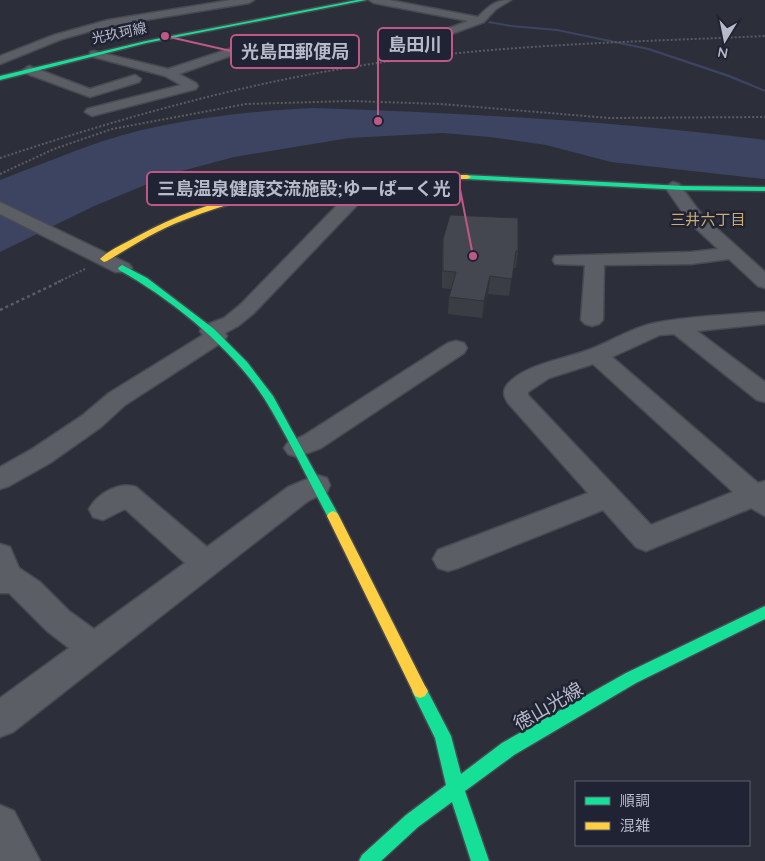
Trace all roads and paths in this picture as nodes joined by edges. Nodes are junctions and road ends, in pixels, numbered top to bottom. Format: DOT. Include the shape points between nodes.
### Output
graph roads {
  1 [pos="249,0"];
  2 [pos="364,0"];
  3 [pos="374,0"];
  4 [pos="506,0"];
  5 [pos="113,11"];
  6 [pos="480,20"];
  7 [pos="54,36"];
  8 [pos="262,41"];
  9 [pos="0,47"];
  10 [pos="89,48"];
  11 [pos="243,48"];
  12 [pos="318,48"];
  13 [pos="400,50"];
  14 [pos="0,60"];
  15 [pos="29,70"];
  16 [pos="169,73"];
  17 [pos="0,78"];
  18 [pos="135,79"];
  19 [pos="92,112"];
  20 [pos="765,117"];
  21 [pos="0,174"];
  22 [pos="407,178"];
  23 [pos="673,187"];
  24 [pos="765,189"];
  25 [pos="0,207"];
  26 [pos="732,253"];
  27 [pos="99,256"];
  28 [pos="562,260"];
  29 [pos="593,260"];
  30 [pos="122,268"];
  31 [pos="765,282"];
  32 [pos="0,310"];
  33 [pos="765,318"];
  34 [pos="592,320"];
  35 [pos="678,325"];
  36 [pos="214,333"];
  37 [pos="456,348"];
  38 [pos="597,355"];
  39 [pos="765,394"];
  40 [pos="297,448"];
  41 [pos="0,478"];
  42 [pos="317,486"];
  43 [pos="608,497"];
  44 [pos="761,497"];
  45 [pos="103,509"];
  46 [pos="0,556"];
  47 [pos="448,559"];
  48 [pos="206,564"];
  49 [pos="765,612"];
  50 [pos="95,649"];
  51 [pos="0,720"];
  52 [pos="455,786"];
  53 [pos="0,824"];
  54 [pos="20,861"];
  55 [pos="368,861"];
  56 [pos="480,861"];
  1 -- 7 [label="street" via="108,23"];
  2 -- 10 [label="street, 光玖珂線"];
  3 -- 6 [label="street"];
  4 -- 6 [label="street"];
  5 -- 7 [label="street"];
  6 -- 13 [label="street"];
  7 -- 9 [label="street"];
  7 -- 10 [label="street"];
  7 -- 14 [label="street"];
  8 -- 11 [label="street"];
  10 -- 15 [label="street, 光玖珂線"];
  10 -- 16 [label="street"];
  11 -- 12 [label="street" via="271,57"];
  11 -- 16 [label="street"];
  15 -- 17 [label="street, 光玖珂線"];
  15 -- 18 [label="street" via="90,92"];
  16 -- 19 [label="street" via="192,86"];
  20 -- 21 [label="path" via="609,118 442,104 351,101 246,104 112,130 54,149"];
  22 -- 23 [label="street" via="533,177"];
  22 -- 27 [label="street" via="328,181 257,194 191,214"];
  22 -- 36 [label="street" via="364,190 354,197 247,309"];
  23 -- 24 [label="street"];
  23 -- 26 [label="street" via="696,219"];
  25 -- 27 [label="street"];
  26 -- 29 [label="street" via="691,258"];
  26 -- 31 [label="street"];
  27 -- 30 [label="street"];
  27 -- 32 [label="path"];
  28 -- 29 [label="street"];
  29 -- 34 [label="street"];
  30 -- 36 [label="street"];
  33 -- 35 [label="street"];
  35 -- 38 [label="street" via="656,329"];
  35 -- 39 [label="street"];
  36 -- 40 [label="street" via="268,396"];
  36 -- 41 [label="street" via="117,398 92,421 41,456"];
  37 -- 40 [label="street" via="312,442"];
  38 -- 43 [label="street" via="542,373 516,389 516,397"];
  38 -- 44 [label="street"];
  40 -- 42 [label="street"];
  42 -- 48 [label="street" via="298,494"];
  42 -- 52 [label="street" via="443,736"];
  43 -- 44 [label="street" via="646,539"];
  43 -- 47 [label="street"];
  45 -- 48 [label="street" via="126,494"];
  46 -- 50 [label="street" via="4,567 0,580 15,580 58,621"];
  48 -- 50 [label="street"];
  49 -- 52 [label="street, 徳山光線" via="631,678 508,749"];
  50 -- 51 [label="street"];
  52 -- 55 [label="street, 徳山光線"];
  52 -- 56 [label="street"];
  53 -- 54 [label="street"];
}
